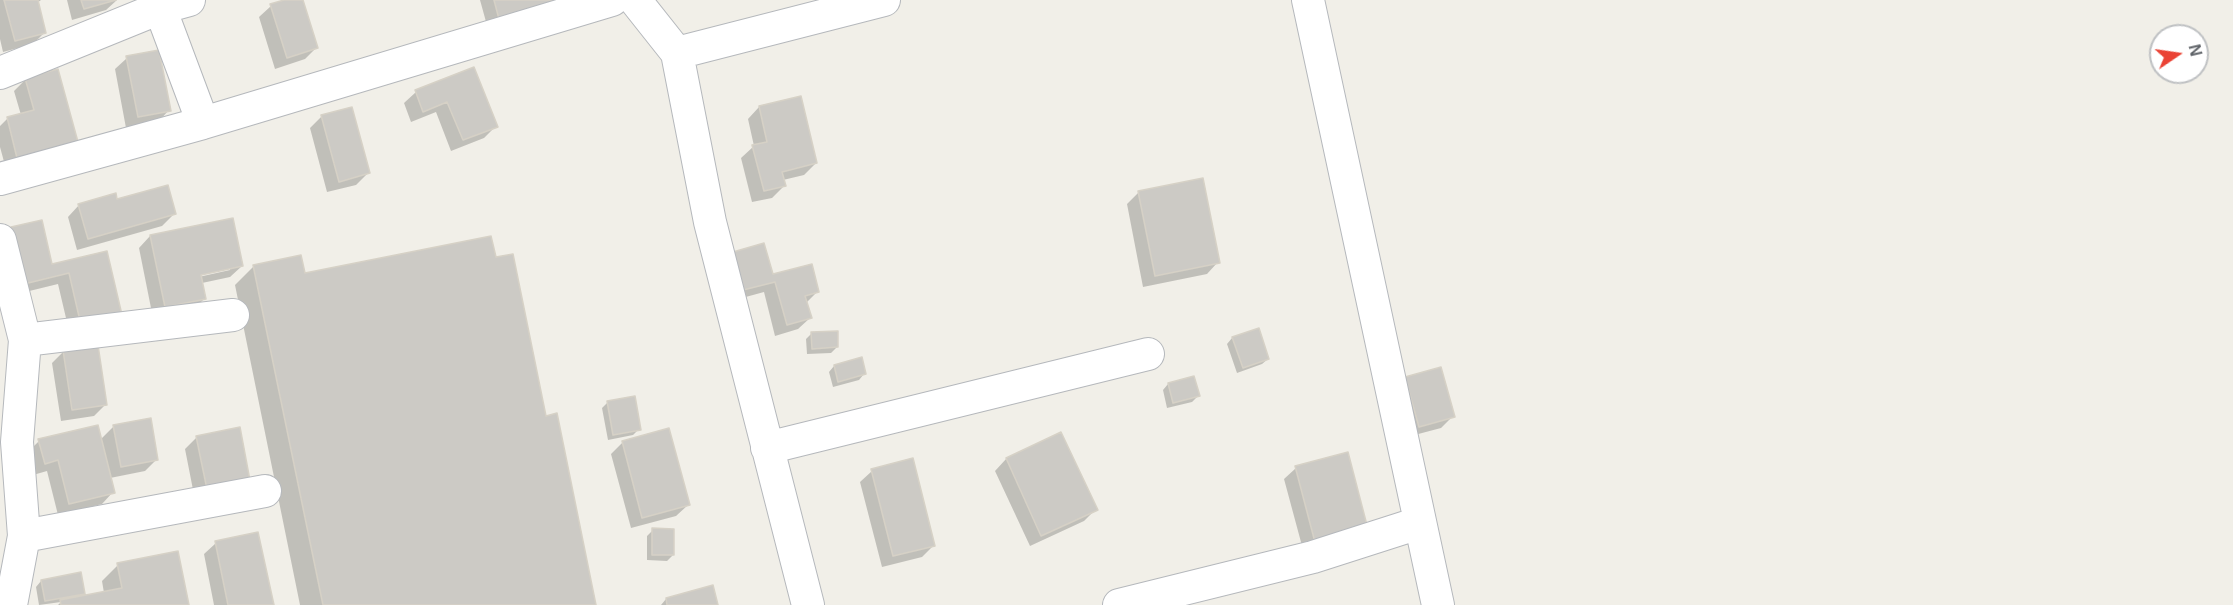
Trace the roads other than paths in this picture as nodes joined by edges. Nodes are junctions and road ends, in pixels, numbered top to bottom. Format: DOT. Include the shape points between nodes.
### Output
graph roads {
  1 [pos="612,0"];
  2 [pos="635,0"];
  3 [pos="884,0"];
  4 [pos="1308,0"];
  5 [pos="169,3"];
  6 [pos="677,53"];
  7 [pos="0,73"];
  8 [pos="203,123"];
  9 [pos="0,179"];
  10 [pos="0,240"];
  11 [pos="233,315"];
  12 [pos="25,340"];
  13 [pos="1148,354"];
  14 [pos="767,448"];
  15 [pos="265,492"];
  16 [pos="1419,523"];
  17 [pos="24,536"];
  18 [pos="11,605"];
  19 [pos="808,605"];
  20 [pos="1119,605"];
  21 [pos="1438,605"];
  1 -- 8 [label="street"];
  2 -- 6 [label="street"];
  3 -- 6 [label="street"];
  4 -- 16 [label="street"];
  5 -- 7 [label="street"];
  5 -- 8 [label="street"];
  6 -- 14 [label="street" via="710,222"];
  8 -- 9 [label="street"];
  10 -- 12 [label="street"];
  11 -- 12 [label="street"];
  12 -- 17 [label="street" via="17,442"];
  13 -- 14 [label="street"];
  14 -- 19 [label="street"];
  15 -- 17 [label="street"];
  16 -- 20 [label="street" via="1313,557"];
  16 -- 21 [label="street"];
  17 -- 18 [label="street"];
}
